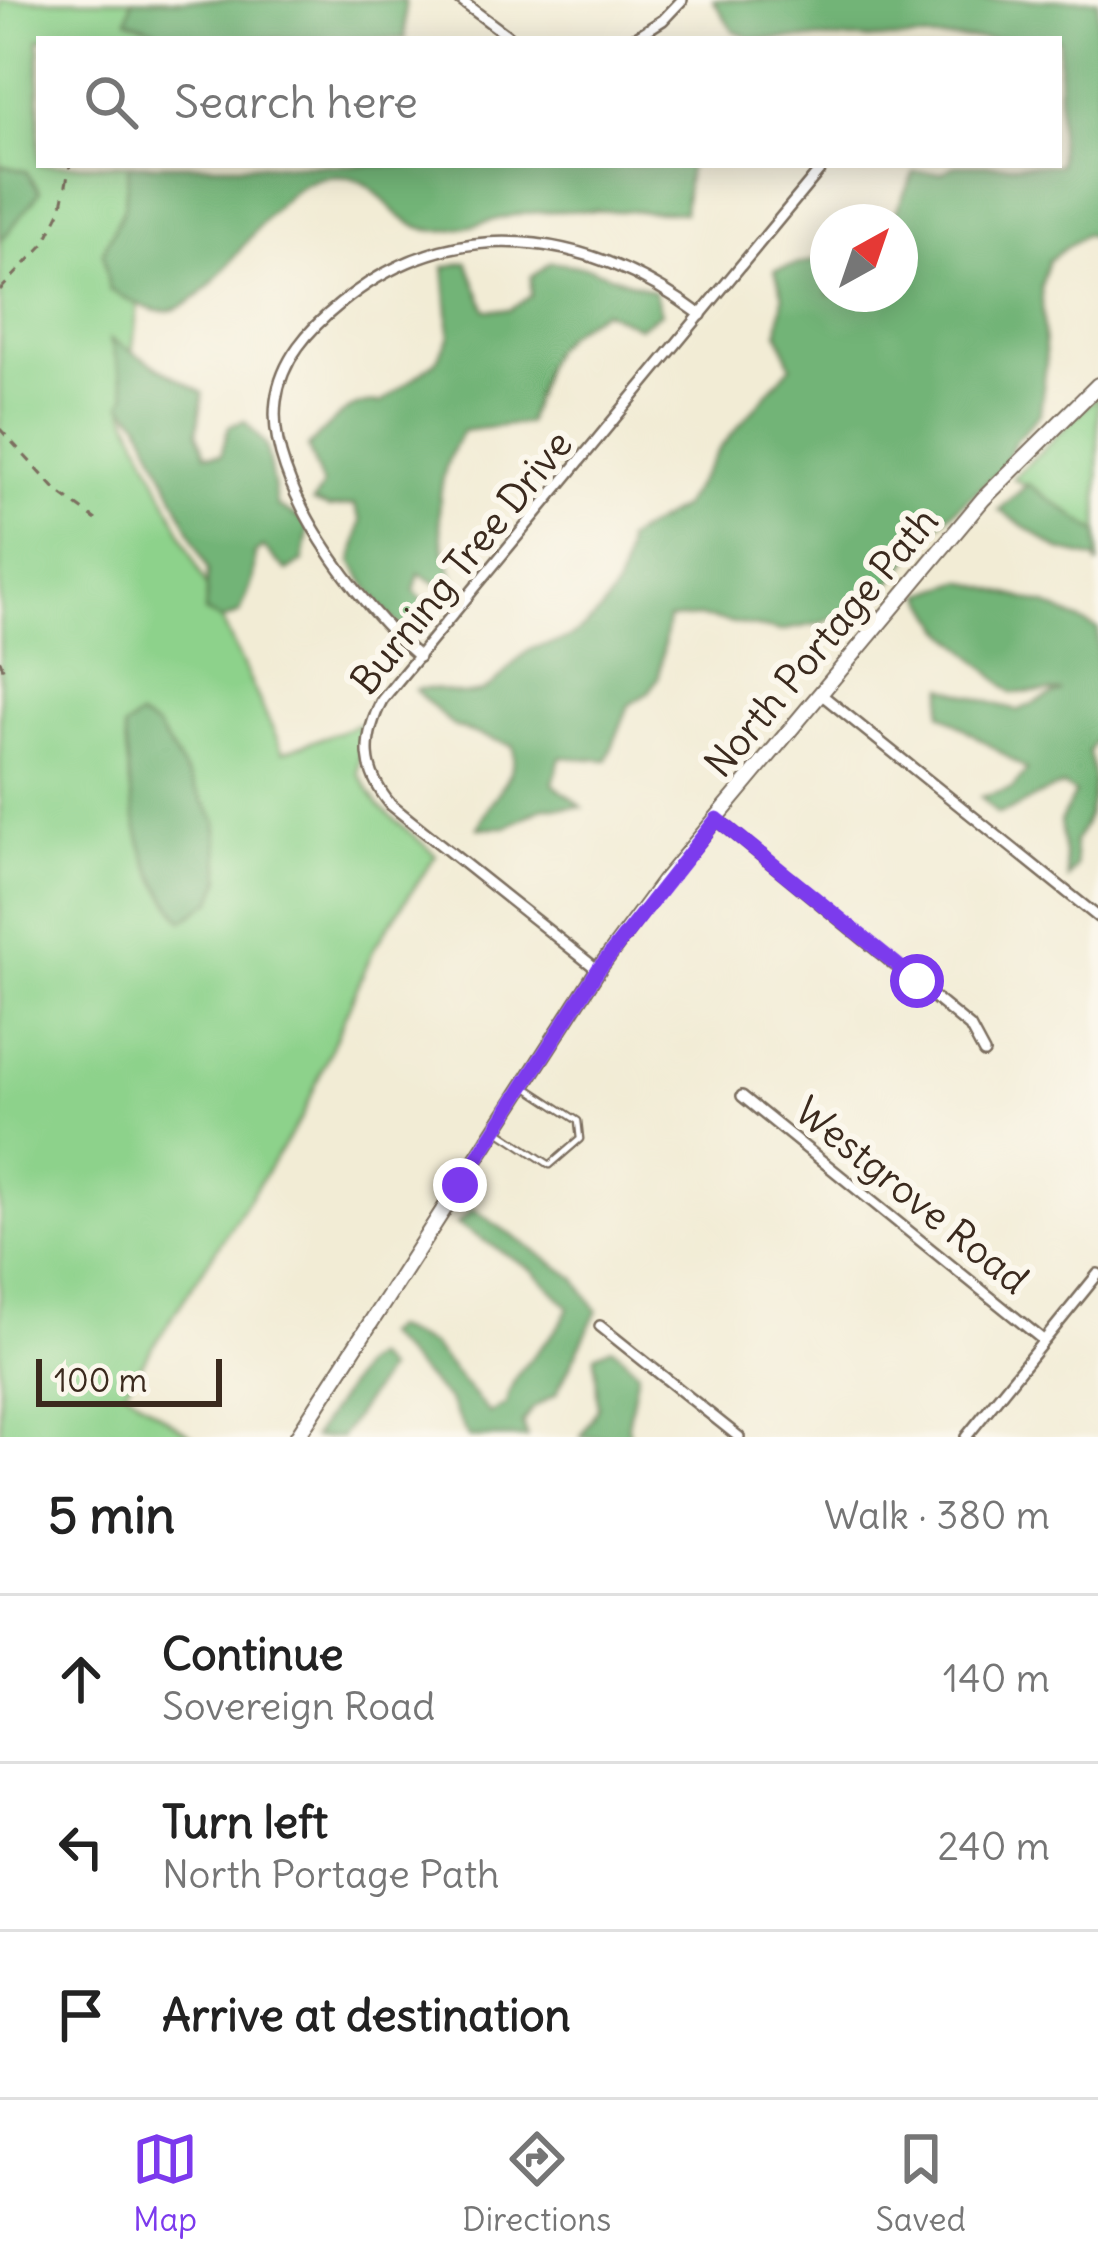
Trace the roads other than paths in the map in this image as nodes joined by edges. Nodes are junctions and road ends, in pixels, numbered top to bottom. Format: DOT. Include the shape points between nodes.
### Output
graph roads {
  1 [pos="460,0"];
  2 [pos="682,0"];
  3 [pos="508,36"];
  4 [pos="637,36"];
  5 [pos="822,168"];
  6 [pos="701,315"];
  7 [pos="1098,385"];
  8 [pos="419,657"];
  9 [pos="822,695"];
  10 [pos="717,819"];
  11 [pos="1096,913"];
  12 [pos="598,970"];
  13 [pos="984,1053"];
  14 [pos="526,1087"];
  15 [pos="742,1096"];
  16 [pos="497,1130"];
  17 [pos="1098,1274"];
  18 [pos="599,1326"];
  19 [pos="1043,1340"];
  20 [pos="298,1437"];
  21 [pos="739,1437"];
  22 [pos="966,1437"];
  1 -- 3 [label="street"];
  2 -- 4 [label="street"];
  5 -- 6 [label="street, Burning Tree Drive"];
  6 -- 8 [label="street, Burning Tree Drive"];
  6 -- 8 [label="street" via="597,256 544,244 477,244 431,253 376,278 298,345 276,399 283,462 357,595"];
  7 -- 9 [label="main road, North Portage Path" via="983,499"];
  8 -- 12 [label="street, Burning Tree Drive" via="372,721 365,746 378,790"];
  9 -- 10 [label="main road, North Portage Path"];
  9 -- 11 [label="street"];
  10 -- 12 [label="main road, North Portage Path"];
  10 -- 13 [label="street" via="970,1027"];
  12 -- 14 [label="main road, North Portage Path"];
  14 -- 16 [label="main road, North Portage Path"];
  14 -- 16 [label="lane" via="578,1121 580,1139 550,1165"];
  15 -- 19 [label="street, Westgrove Road"];
  16 -- 20 [label="main road, North Portage Path"];
  17 -- 19 [label="street"];
  18 -- 21 [label="street"];
  19 -- 22 [label="street"];
}
